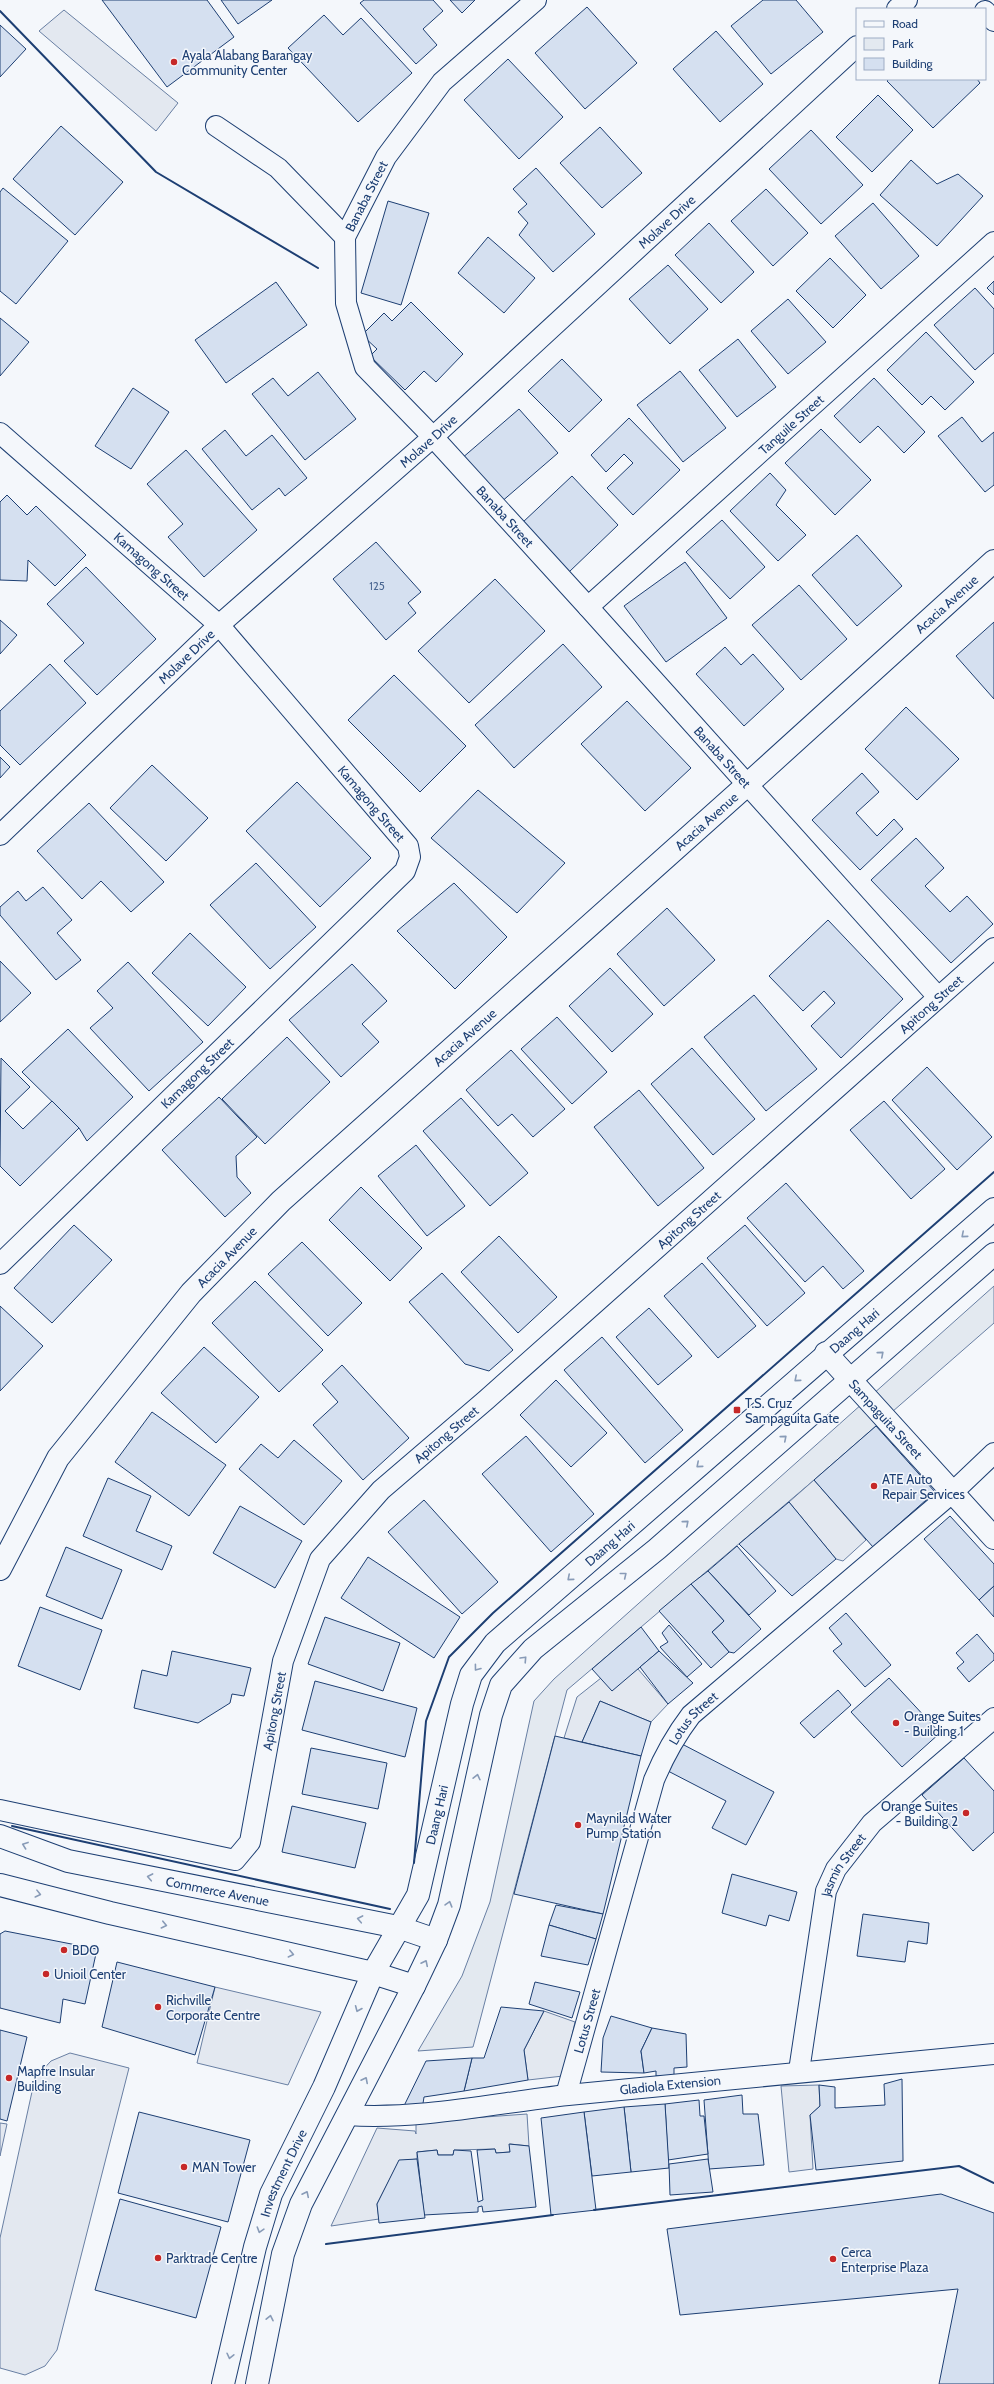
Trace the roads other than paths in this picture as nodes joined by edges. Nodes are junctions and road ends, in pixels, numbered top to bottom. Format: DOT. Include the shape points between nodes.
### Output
graph roads {
  1 [pos="536,0"];
  2 [pos="907,0"];
  3 [pos="974,0"];
  4 [pos="898,8"];
  5 [pos="982,8"];
  6 [pos="986,12"];
  7 [pos="994,21"];
  8 [pos="856,47"];
  9 [pos="216,126"];
  10 [pos="345,237"];
  11 [pos="994,242"];
  12 [pos="0,433"];
  13 [pos="433,437"];
  14 [pos="994,561"];
  15 [pos="588,607"];
  16 [pos="219,625"];
  17 [pos="748,784"];
  18 [pos="0,835"];
  19 [pos="994,948"];
  20 [pos="938,997"];
  21 [pos="994,1209"];
  22 [pos="994,1254"];
  23 [pos="0,1264"];
  24 [pos="826,1353"];
  25 [pos="851,1380"];
  26 [pos="994,1453"];
  27 [pos="953,1492"];
  28 [pos="994,1538"];
  29 [pos="0,1569"];
  30 [pos="994,1718"];
  31 [pos="0,1810"];
  32 [pos="0,1836"];
  33 [pos="0,1885"];
  34 [pos="398,1926"];
  35 [pos="436,1940"];
  36 [pos="373,1973"];
  37 [pos="414,1986"];
  38 [pos="994,2054"];
  39 [pos="799,2071"];
  40 [pos="566,2095"];
  41 [pos="347,2115"];
  42 [pos="223,2384"];
  43 [pos="257,2384"];
  1 -- 10 [label="street, Banaba Street" via="442,82 386,157"];
  2 -- 4 [label="street"];
  3 -- 5 [label="street"];
  6 -- 7 [label="street"];
  8 -- 13 [label="street, Molave Drive"];
  9 -- 10 [label="street" via="278,168"];
  10 -- 13 [label="street, Banaba Street" via="346,303 365,367"];
  11 -- 15 [label="street, Tanguile Street"];
  12 -- 16 [label="street, Kamagong Street"];
  13 -- 15 [label="street, Banaba Street"];
  13 -- 16 [label="street, Molave Drive"];
  14 -- 17 [label="main road, Acacia Avenue"];
  15 -- 17 [label="street, Banaba Street"];
  16 -- 18 [label="street, Molave Drive"];
  16 -- 23 [label="street, Kamagong Street" via="408,846 408,864 400,876"];
  17 -- 20 [label="street, Banaba Street"];
  17 -- 29 [label="main road, Acacia Avenue" via="281,1201 191,1293 58,1458"];
  19 -- 20 [label="street, Apitong Street"];
  20 -- 31 [label="street, Apitong Street" via="492,1395 381,1490 320,1559 283,1661 250,1842 234,1860"];
  21 -- 24 [label="main road, Daang Hari, one-way"];
  25 -- 22 [label="main road, one-way"];
  24 -- 25 [label="main road, Sampaguita Street"];
  24 -- 34 [label="main road, Daang Hari, one-way" via="495,1643 471,1675 418,1895"];
  25 -- 27 [label="main road, Sampaguita Street"];
  35 -- 25 [label="main road, one-way" via="449,1905 491,1715 501,1685 533,1649 657,1549"];
  26 -- 27 [label="street, Lotus Street"];
  27 -- 28 [label="main road, Sampaguita Street"];
  27 -- 40 [label="street, Lotus Street" via="691,1715 678,1732 654,1780"];
  30 -- 39 [label="street, Jasmin Street" via="872,1823 836,1869 826,1891"];
  34 -- 32 [label="main road, Commerce Avenue, one-way" via="68,1861"];
  33 -- 36 [label="main road, one-way"];
  34 -- 35 [label="main road, Commerce Avenue"];
  34 -- 36 [label="main road, Daang Hari"];
  37 -- 35 [label="main road, one-way"];
  36 -- 37 [label="main road"];
  36 -- 42 [label="main road, Investment Drive, one-way" via="324,2087 271,2194 255,2247"];
  41 -- 37 [label="main road, one-way"];
  38 -- 39 [label="street, Gladiola Extension"];
  39 -- 40 [label="street, Gladiola Extension"];
  40 -- 41 [label="street, Gladiola Extension" via="421,2113"];
  43 -- 41 [label="main road, one-way" via="283,2254 301,2204"];
}
